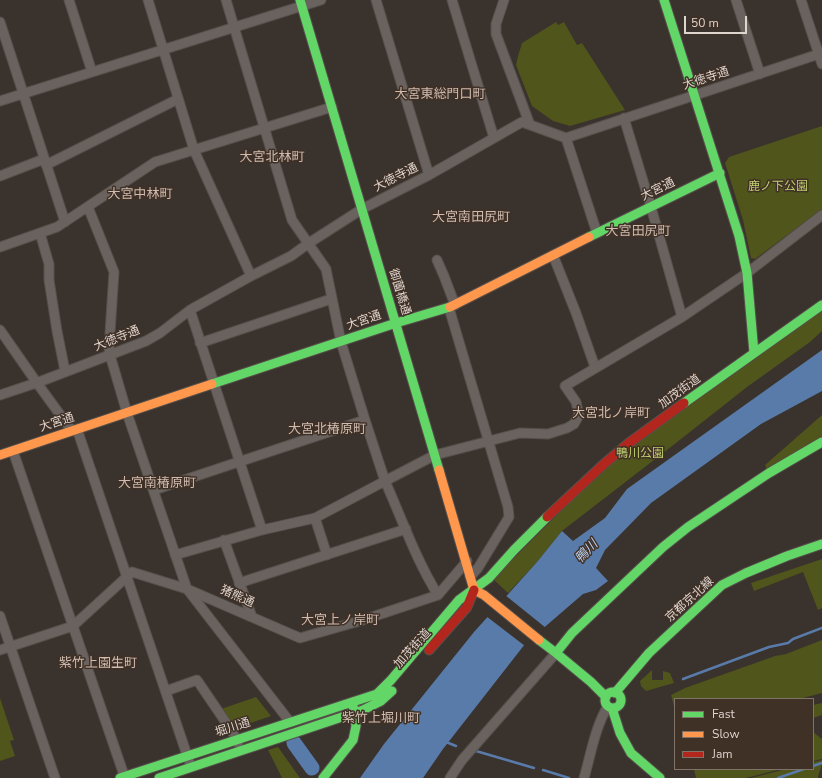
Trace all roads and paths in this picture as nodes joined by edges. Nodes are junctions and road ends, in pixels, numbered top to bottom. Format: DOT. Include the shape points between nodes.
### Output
graph roads {
  1 [pos="70,0"];
  2 [pos="148,0"];
  3 [pos="226,0"];
  4 [pos="321,0"];
  5 [pos="376,0"];
  6 [pos="452,0"];
  7 [pos="504,0"];
  8 [pos="664,0"];
  9 [pos="736,0"];
  10 [pos="801,0"];
  11 [pos="301,3"];
  12 [pos="0,24"];
  13 [pos="234,27"];
  14 [pos="163,50"];
  15 [pos="820,54"];
  16 [pos="822,64"];
  17 [pos="92,72"];
  18 [pos="760,74"];
  19 [pos="23,93"];
  20 [pos="695,94"];
  21 [pos="178,99"];
  22 [pos="0,100"];
  23 [pos="332,107"];
  24 [pos="624,118"];
  25 [pos="530,125"];
  26 [pos="264,128"];
  27 [pos="494,138"];
  28 [pos="566,138"];
  29 [pos="194,150"];
  30 [pos="45,162"];
  31 [pos="720,173"];
  32 [pos="429,175"];
  33 [pos="0,176"];
  34 [pos="88,207"];
  35 [pos="652,207"];
  36 [pos="362,209"];
  37 [pos="822,215"];
  38 [pos="65,222"];
  39 [pos="40,233"];
  40 [pos="597,233"];
  41 [pos="308,243"];
  42 [pos="0,247"];
  43 [pos="553,255"];
  44 [pos="437,260"];
  45 [pos="747,273"];
  46 [pos="250,276"];
  47 [pos="331,299"];
  48 [pos="822,305"];
  49 [pos="452,306"];
  50 [pos="190,310"];
  51 [pos="682,317"];
  52 [pos="396,323"];
  53 [pos="0,330"];
  54 [pos="341,342"];
  55 [pos="200,343"];
  56 [pos="754,353"];
  57 [pos="110,355"];
  58 [pos="595,367"];
  59 [pos="65,371"];
  60 [pos="37,383"];
  61 [pos="214,383"];
  62 [pos="0,395"];
  63 [pos="127,413"];
  64 [pos="365,420"];
  65 [pos="75,430"];
  66 [pos="488,442"];
  67 [pos="822,442"];
  68 [pos="13,451"];
  69 [pos="0,455"];
  70 [pos="435,455"];
  71 [pos="239,461"];
  72 [pos="385,481"];
  73 [pos="154,490"];
  74 [pos="315,518"];
  75 [pos="406,529"];
  76 [pos="262,530"];
  77 [pos="224,540"];
  78 [pos="822,544"];
  79 [pos="175,555"];
  80 [pos="327,555"];
  81 [pos="466,561"];
  82 [pos="127,577"];
  83 [pos="470,577"];
  84 [pos="239,583"];
  85 [pos="187,589"];
  86 [pos="474,590"];
  87 [pos="438,596"];
  88 [pos="0,616"];
  89 [pos="252,617"];
  90 [pos="73,626"];
  91 [pos="11,647"];
  92 [pos="0,650"];
  93 [pos="554,652"];
  94 [pos="166,691"];
  95 [pos="611,699"];
  96 [pos="353,702"];
  97 [pos="356,713"];
  98 [pos="290,722"];
  99 [pos="237,740"];
  100 [pos="241,750"];
  101 [pos="188,756"];
  102 [pos="191,767"];
  103 [pos="55,778"];
  104 [pos="123,778"];
  105 [pos="159,778"];
  106 [pos="323,778"];
  107 [pos="330,778"];
  108 [pos="450,778"];
  109 [pos="584,778"];
  110 [pos="660,778"];
  1 -- 17 [label="street"];
  2 -- 14 [label="street"];
  3 -- 13 [label="street"];
  4 -- 11 [label="street"];
  5 -- 32 [label="street"];
  6 -- 27 [label="street"];
  7 -- 25 [label="street" via="496,24 496,34"];
  8 -- 20 [label="street"];
  9 -- 18 [label="street"];
  10 -- 15 [label="street"];
  11 -- 13 [label="street"];
  11 -- 23 [label="street, 御薗橋通"];
  12 -- 19 [label="street"];
  13 -- 14 [label="street"];
  13 -- 26 [label="street"];
  14 -- 17 [label="street"];
  14 -- 21 [label="street"];
  15 -- 16 [label="street"];
  15 -- 18 [label="street, 大徳寺通"];
  17 -- 19 [label="street"];
  18 -- 20 [label="street, 大徳寺通"];
  19 -- 22 [label="street"];
  19 -- 30 [label="street"];
  20 -- 24 [label="street, 大徳寺通"];
  20 -- 31 [label="street"];
  21 -- 29 [label="street"];
  21 -- 30 [label="street"];
  23 -- 26 [label="street"];
  23 -- 36 [label="street, 御薗橋通"];
  24 -- 28 [label="street, 大徳寺通"];
  24 -- 35 [label="street"];
  25 -- 27 [label="street, 大徳寺通" via="522,122"];
  25 -- 28 [label="street, 大徳寺通"];
  26 -- 29 [label="street"];
  26 -- 41 [label="street" via="292,220"];
  27 -- 32 [label="street, 大徳寺通"];
  28 -- 40 [label="street"];
  29 -- 34 [label="street" via="155,162"];
  29 -- 46 [label="street"];
  30 -- 33 [label="street"];
  30 -- 38 [label="street"];
  31 -- 35 [label="street, 大宮通"];
  31 -- 45 [label="street"];
  32 -- 36 [label="street, 大徳寺通"];
  34 -- 38 [label="street"];
  34 -- 57 [label="street" via="114,272"];
  35 -- 40 [label="street, 大宮通"];
  35 -- 51 [label="street"];
  36 -- 41 [label="street, 大徳寺通"];
  36 -- 52 [label="street, 御薗橋通"];
  37 -- 45 [label="street"];
  38 -- 39 [label="street"];
  39 -- 42 [label="street"];
  39 -- 59 [label="street" via="49,264 56,331"];
  40 -- 43 [label="street, 大宮通"];
  41 -- 46 [label="street, 大徳寺通" via="291,256"];
  41 -- 47 [label="street" via="326,269"];
  43 -- 49 [label="street, 大宮通"];
  43 -- 58 [label="street"];
  44 -- 49 [label="street"];
  45 -- 51 [label="street"];
  45 -- 56 [label="street"];
  46 -- 50 [label="street, 大徳寺通"];
  47 -- 54 [label="street"];
  47 -- 55 [label="street"];
  48 -- 56 [label="street, 加茂街道"];
  49 -- 52 [label="street, 大宮通"];
  49 -- 66 [label="street"];
  50 -- 55 [label="street"];
  50 -- 57 [label="street, 大徳寺通" via="146,341"];
  51 -- 58 [label="street"];
  52 -- 54 [label="street, 大宮通"];
  52 -- 70 [label="street, 御薗橋通"];
  53 -- 60 [label="street"];
  54 -- 61 [label="street, 大宮通"];
  54 -- 64 [label="street"];
  55 -- 61 [label="street"];
  56 -- 86 [label="street, 加茂街道" via="605,463"];
  57 -- 59 [label="street, 大徳寺通"];
  57 -- 63 [label="street"];
  58 -- 66 [label="street" via="565,386 576,402 579,415 574,424 548,434 520,433"];
  59 -- 60 [label="street, 大徳寺通"];
  60 -- 62 [label="street, 大徳寺通"];
  60 -- 65 [label="street"];
  61 -- 63 [label="street, 大宮通"];
  61 -- 71 [label="street"];
  63 -- 65 [label="street, 大宮通"];
  63 -- 73 [label="street"];
  64 -- 71 [label="street"];
  64 -- 72 [label="street"];
  65 -- 68 [label="street, 大宮通"];
  65 -- 82 [label="street"];
  66 -- 70 [label="street"];
  66 -- 83 [label="street" via="509,517"];
  67 -- 93 [label="street" via="769,473 688,527 629,579"];
  68 -- 69 [label="street, 大宮通"];
  68 -- 90 [label="street"];
  70 -- 72 [label="street"];
  70 -- 81 [label="street, 御薗橋通"];
  71 -- 73 [label="street"];
  71 -- 76 [label="street"];
  72 -- 74 [label="street"];
  72 -- 75 [label="street"];
  73 -- 79 [label="street"];
  74 -- 76 [label="street"];
  74 -- 80 [label="street"];
  75 -- 80 [label="street"];
  75 -- 87 [label="street"];
  76 -- 77 [label="street"];
  77 -- 79 [label="street"];
  77 -- 84 [label="street"];
  78 -- 95 [label="street, 京都京北線" via="787,556 722,585 649,653"];
  79 -- 85 [label="street"];
  80 -- 84 [label="street"];
  81 -- 83 [label="street, 御薗橋通"];
  81 -- 87 [label="street"];
  82 -- 85 [label="street, 猪熊通" via="132,572"];
  82 -- 90 [label="street"];
  82 -- 94 [label="street"];
  83 -- 86 [label="street, 御薗橋通"];
  84 -- 89 [label="street"];
  85 -- 89 [label="street, 猪熊通"];
  85 -- 98 [label="street"];
  86 -- 93 [label="street" via="484,595"];
  86 -- 96 [label="street, 加茂街道" via="459,600 376,694"];
  86 -- 97 [label="street, 加茂街道" via="467,607 385,698 373,707"];
  87 -- 89 [label="street, 猪熊通" via="300,638"];
  88 -- 91 [label="street"];
  90 -- 91 [label="street"];
  90 -- 104 [label="street"];
  91 -- 92 [label="street"];
  91 -- 103 [label="street"];
  93 -- 95 [label="street"];
  93 -- 108 [label="street" via="462,760"];
  94 -- 99 [label="street" via="197,680"];
  94 -- 101 [label="street"];
  95 -- 109 [label="street" via="596,735"];
  95 -- 110 [label="street" via="620,733 631,753"];
  96 -- 97 [label="street"];
  96 -- 98 [label="street, 堀川通"];
  97 -- 100 [label="street, 堀川通"];
  97 -- 106 [label="street" via="357,726 353,740"];
  97 -- 107 [label="street" via="362,724 360,735"];
  98 -- 99 [label="street, 堀川通"];
  99 -- 100 [label="street"];
  99 -- 101 [label="street, 堀川通"];
  100 -- 102 [label="street, 堀川通"];
  101 -- 102 [label="street"];
  101 -- 104 [label="street, 堀川通"];
  102 -- 105 [label="street, 堀川通"];
}
